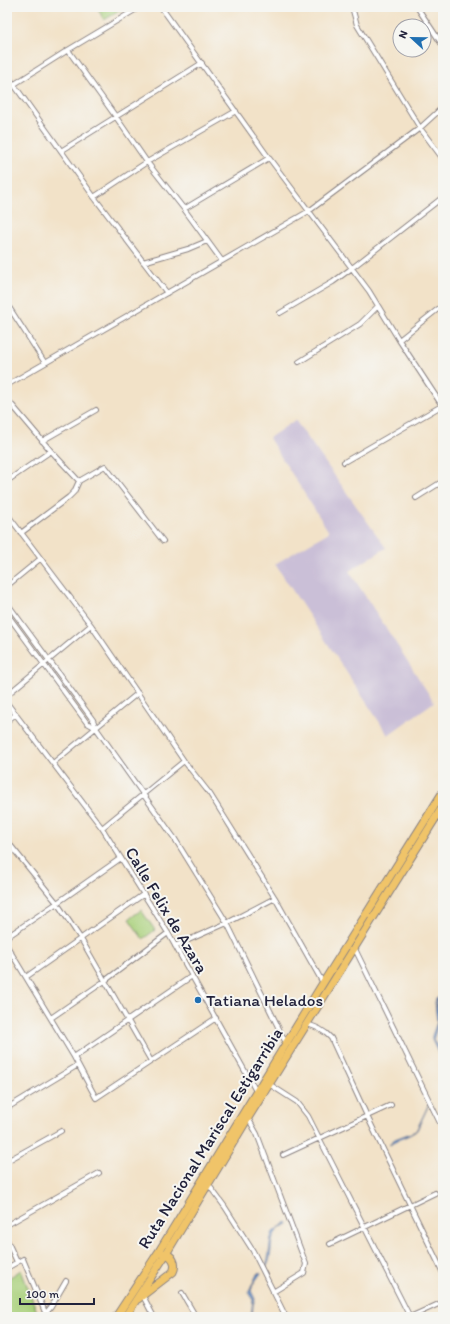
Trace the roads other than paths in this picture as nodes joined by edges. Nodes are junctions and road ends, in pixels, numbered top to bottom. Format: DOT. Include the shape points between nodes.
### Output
graph roads {
  1 [pos="140,7"];
  2 [pos="160,7"];
  3 [pos="352,7"];
  4 [pos="417,7"];
  5 [pos="443,46"];
  6 [pos="68,50"];
  7 [pos="202,63"];
  8 [pos="7,75"];
  9 [pos="13,85"];
  10 [pos="443,107"];
  11 [pos="236,111"];
  12 [pos="116,116"];
  13 [pos="420,128"];
  14 [pos="61,151"];
  15 [pos="270,158"];
  16 [pos="443,159"];
  17 [pos="147,162"];
  18 [pos="94,197"];
  19 [pos="443,197"];
  20 [pos="184,209"];
  21 [pos="309,211"];
  22 [pos="207,241"];
  23 [pos="222,261"];
  24 [pos="143,262"];
  25 [pos="352,268"];
  26 [pos="167,293"];
  27 [pos="7,304"];
  28 [pos="443,304"];
  29 [pos="378,306"];
  30 [pos="280,313"];
  31 [pos="399,340"];
  32 [pos="299,362"];
  33 [pos="45,363"];
  34 [pos="7,385"];
  35 [pos="7,399"];
  36 [pos="443,406"];
  37 [pos="96,410"];
  38 [pos="42,441"];
  39 [pos="51,451"];
  40 [pos="344,462"];
  41 [pos="7,481"];
  42 [pos="79,481"];
  43 [pos="443,481"];
  44 [pos="416,498"];
  45 [pos="7,514"];
  46 [pos="21,533"];
  47 [pos="163,541"];
  48 [pos="40,559"];
  49 [pos="7,586"];
  50 [pos="7,603"];
  51 [pos="7,614"];
  52 [pos="91,625"];
  53 [pos="50,660"];
  54 [pos="44,664"];
  55 [pos="138,693"];
  56 [pos="7,695"];
  57 [pos="7,703"];
  58 [pos="16,714"];
  59 [pos="7,721"];
  60 [pos="96,728"];
  61 [pos="184,761"];
  62 [pos="53,763"];
  63 [pos="443,792"];
  64 [pos="143,794"];
  65 [pos="443,806"];
  66 [pos="102,828"];
  67 [pos="8,843"];
  68 [pos="121,858"];
  69 [pos="144,894"];
  70 [pos="275,898"];
  71 [pos="57,904"];
  72 [pos="227,923"];
  73 [pos="168,933"];
  74 [pos="7,937"];
  75 [pos="81,939"];
  76 [pos="7,946"];
  77 [pos="175,946"];
  78 [pos="354,948"];
  79 [pos="192,976"];
  80 [pos="26,977"];
  81 [pos="106,980"];
  82 [pos="322,983"];
  83 [pos="51,1018"];
  84 [pos="216,1018"];
  85 [pos="128,1020"];
  86 [pos="307,1024"];
  87 [pos="286,1043"];
  88 [pos="74,1057"];
  89 [pos="151,1061"];
  90 [pos="78,1065"];
  91 [pos="269,1084"];
  92 [pos="256,1091"];
  93 [pos="391,1105"];
  94 [pos="7,1108"];
  95 [pos="367,1116"];
  96 [pos="248,1118"];
  97 [pos="443,1129"];
  98 [pos="61,1131"];
  99 [pos="320,1138"];
  100 [pos="283,1155"];
  101 [pos="7,1161"];
  102 [pos="100,1173"];
  103 [pos="208,1183"];
  104 [pos="434,1193"];
  105 [pos="410,1205"];
  106 [pos="7,1225"];
  107 [pos="364,1227"];
  108 [pos="7,1240"];
  109 [pos="330,1244"];
  110 [pos="158,1253"];
  111 [pos="166,1254"];
  112 [pos="17,1262"];
  113 [pos="7,1268"];
  114 [pos="443,1273"];
  115 [pos="66,1282"];
  116 [pos="273,1292"];
  117 [pos="182,1293"];
  118 [pos="143,1296"];
  119 [pos="443,1302"];
  120 [pos="134,1303"];
  121 [pos="46,1315"];
  122 [pos="116,1317"];
  123 [pos="125,1317"];
  124 [pos="154,1317"];
  125 [pos="196,1317"];
  126 [pos="286,1317"];
  127 [pos="410,1317"];
  1 -- 6 [label="street"];
  2 -- 7 [label="street"];
  3 -- 13 [label="street" via="357,25"];
  4 -- 5 [label="street"];
  6 -- 9 [label="street"];
  6 -- 12 [label="street"];
  7 -- 11 [label="street"];
  7 -- 12 [label="street"];
  8 -- 9 [label="street"];
  9 -- 14 [label="street"];
  10 -- 13 [label="street"];
  11 -- 15 [label="street"];
  11 -- 17 [label="street"];
  12 -- 14 [label="street"];
  12 -- 17 [label="street"];
  13 -- 16 [label="street"];
  13 -- 21 [label="street"];
  14 -- 18 [label="street"];
  15 -- 20 [label="street"];
  15 -- 21 [label="street"];
  17 -- 18 [label="street"];
  17 -- 20 [label="street"];
  18 -- 24 [label="street"];
  19 -- 25 [label="street"];
  20 -- 22 [label="street"];
  21 -- 23 [label="street"];
  21 -- 25 [label="street"];
  22 -- 23 [label="street"];
  22 -- 24 [label="street"];
  23 -- 26 [label="street"];
  24 -- 26 [label="street"];
  25 -- 29 [label="street"];
  25 -- 30 [label="street"];
  26 -- 33 [label="street"];
  27 -- 33 [label="street"];
  28 -- 31 [label="street"];
  29 -- 31 [label="street"];
  29 -- 32 [label="street" via="360,324"];
  31 -- 36 [label="street"];
  33 -- 34 [label="street"];
  35 -- 38 [label="street"];
  36 -- 40 [label="street"];
  37 -- 38 [label="street"];
  38 -- 39 [label="street"];
  39 -- 41 [label="street"];
  39 -- 42 [label="street"];
  42 -- 46 [label="street" via="69,497"];
  42 -- 47 [label="street" via="105,466"];
  43 -- 44 [label="street"];
  45 -- 46 [label="street"];
  46 -- 48 [label="street"];
  48 -- 49 [label="street"];
  48 -- 52 [label="street"];
  50 -- 53 [label="street"];
  51 -- 54 [label="street"];
  52 -- 53 [label="street"];
  52 -- 55 [label="street"];
  53 -- 54 [label="street"];
  53 -- 60 [label="street"];
  54 -- 56 [label="street"];
  54 -- 60 [label="street" via="87,723"];
  55 -- 60 [label="street"];
  55 -- 61 [label="street"];
  57 -- 58 [label="street, Calle Felix de Azara"];
  58 -- 59 [label="street"];
  58 -- 62 [label="street, Calle Felix de Azara"];
  60 -- 62 [label="street"];
  60 -- 64 [label="street"];
  61 -- 64 [label="street"];
  61 -- 70 [label="street" via="210,794"];
  62 -- 66 [label="street, Calle Felix de Azara"];
  63 -- 82 [label="highway, Ruta Nacional Mariscal Estigarribia"];
  64 -- 66 [label="street"];
  64 -- 72 [label="street" via="175,839"];
  65 -- 78 [label="highway, Ruta Nacional Mariscal Estigarribia"];
  66 -- 68 [label="street, Calle Felix de Azara"];
  67 -- 71 [label="street"];
  68 -- 69 [label="street, Calle Felix de Azara"];
  68 -- 71 [label="street"];
  69 -- 73 [label="street, Calle Felix de Azara"];
  69 -- 75 [label="street"];
  70 -- 72 [label="street"];
  70 -- 82 [label="street"];
  71 -- 74 [label="street"];
  71 -- 75 [label="street"];
  72 -- 77 [label="street"];
  72 -- 87 [label="street"];
  73 -- 77 [label="street, Calle Felix de Azara"];
  73 -- 81 [label="street"];
  75 -- 80 [label="street"];
  75 -- 81 [label="street"];
  76 -- 80 [label="street"];
  77 -- 79 [label="street, Calle Felix de Azara"];
  78 -- 86 [label="highway, Ruta Nacional Mariscal Estigarribia"];
  78 -- 97 [label="street"];
  79 -- 84 [label="street, Calle Felix de Azara"];
  79 -- 85 [label="street"];
  80 -- 83 [label="street"];
  81 -- 83 [label="street"];
  81 -- 85 [label="street"];
  82 -- 87 [label="highway, Ruta Nacional Mariscal Estigarribia"];
  83 -- 88 [label="street"];
  84 -- 89 [label="street"];
  84 -- 92 [label="street, Calle Felix de Azara"];
  85 -- 88 [label="street"];
  85 -- 89 [label="street"];
  86 -- 91 [label="highway, Ruta Nacional Mariscal Estigarribia"];
  86 -- 95 [label="street" via="327,1033 331,1038"];
  87 -- 92 [label="highway, Ruta Nacional Mariscal Estigarribia"];
  88 -- 90 [label="street"];
  89 -- 90 [label="street" via="96,1098"];
  90 -- 94 [label="street"];
  91 -- 96 [label="highway, Ruta Nacional Mariscal Estigarribia"];
  91 -- 99 [label="street" via="297,1102"];
  92 -- 110 [label="highway, Ruta Nacional Mariscal Estigarribia"];
  93 -- 95 [label="street"];
  95 -- 99 [label="street"];
  95 -- 105 [label="street"];
  96 -- 103 [label="highway, Ruta Nacional Mariscal Estigarribia"];
  96 -- 116 [label="street" via="257,1134 306,1264 304,1273"];
  98 -- 101 [label="street"];
  99 -- 100 [label="street"];
  99 -- 107 [label="street"];
  102 -- 106 [label="street"];
  103 -- 111 [label="highway, Ruta Nacional Mariscal Estigarribia"];
  103 -- 116 [label="street" via="253,1252"];
  104 -- 105 [label="street"];
  105 -- 107 [label="street"];
  105 -- 114 [label="street"];
  107 -- 109 [label="street"];
  107 -- 127 [label="street"];
  108 -- 112 [label="street"];
  110 -- 111 [label="highway"];
  110 -- 122 [label="highway, Ruta Nacional Mariscal Estigarribia"];
  111 -- 118 [label="highway" via="174,1262 175,1267"];
  111 -- 120 [label="highway, Ruta Nacional Mariscal Estigarribia"];
  112 -- 113 [label="street"];
  112 -- 121 [label="street" via="23,1259"];
  115 -- 121 [label="street"];
  116 -- 126 [label="street"];
  117 -- 125 [label="street"];
  118 -- 120 [label="highway"];
  118 -- 124 [label="street"];
  119 -- 127 [label="street"];
  120 -- 123 [label="highway, Ruta Nacional Mariscal Estigarribia"];
}
